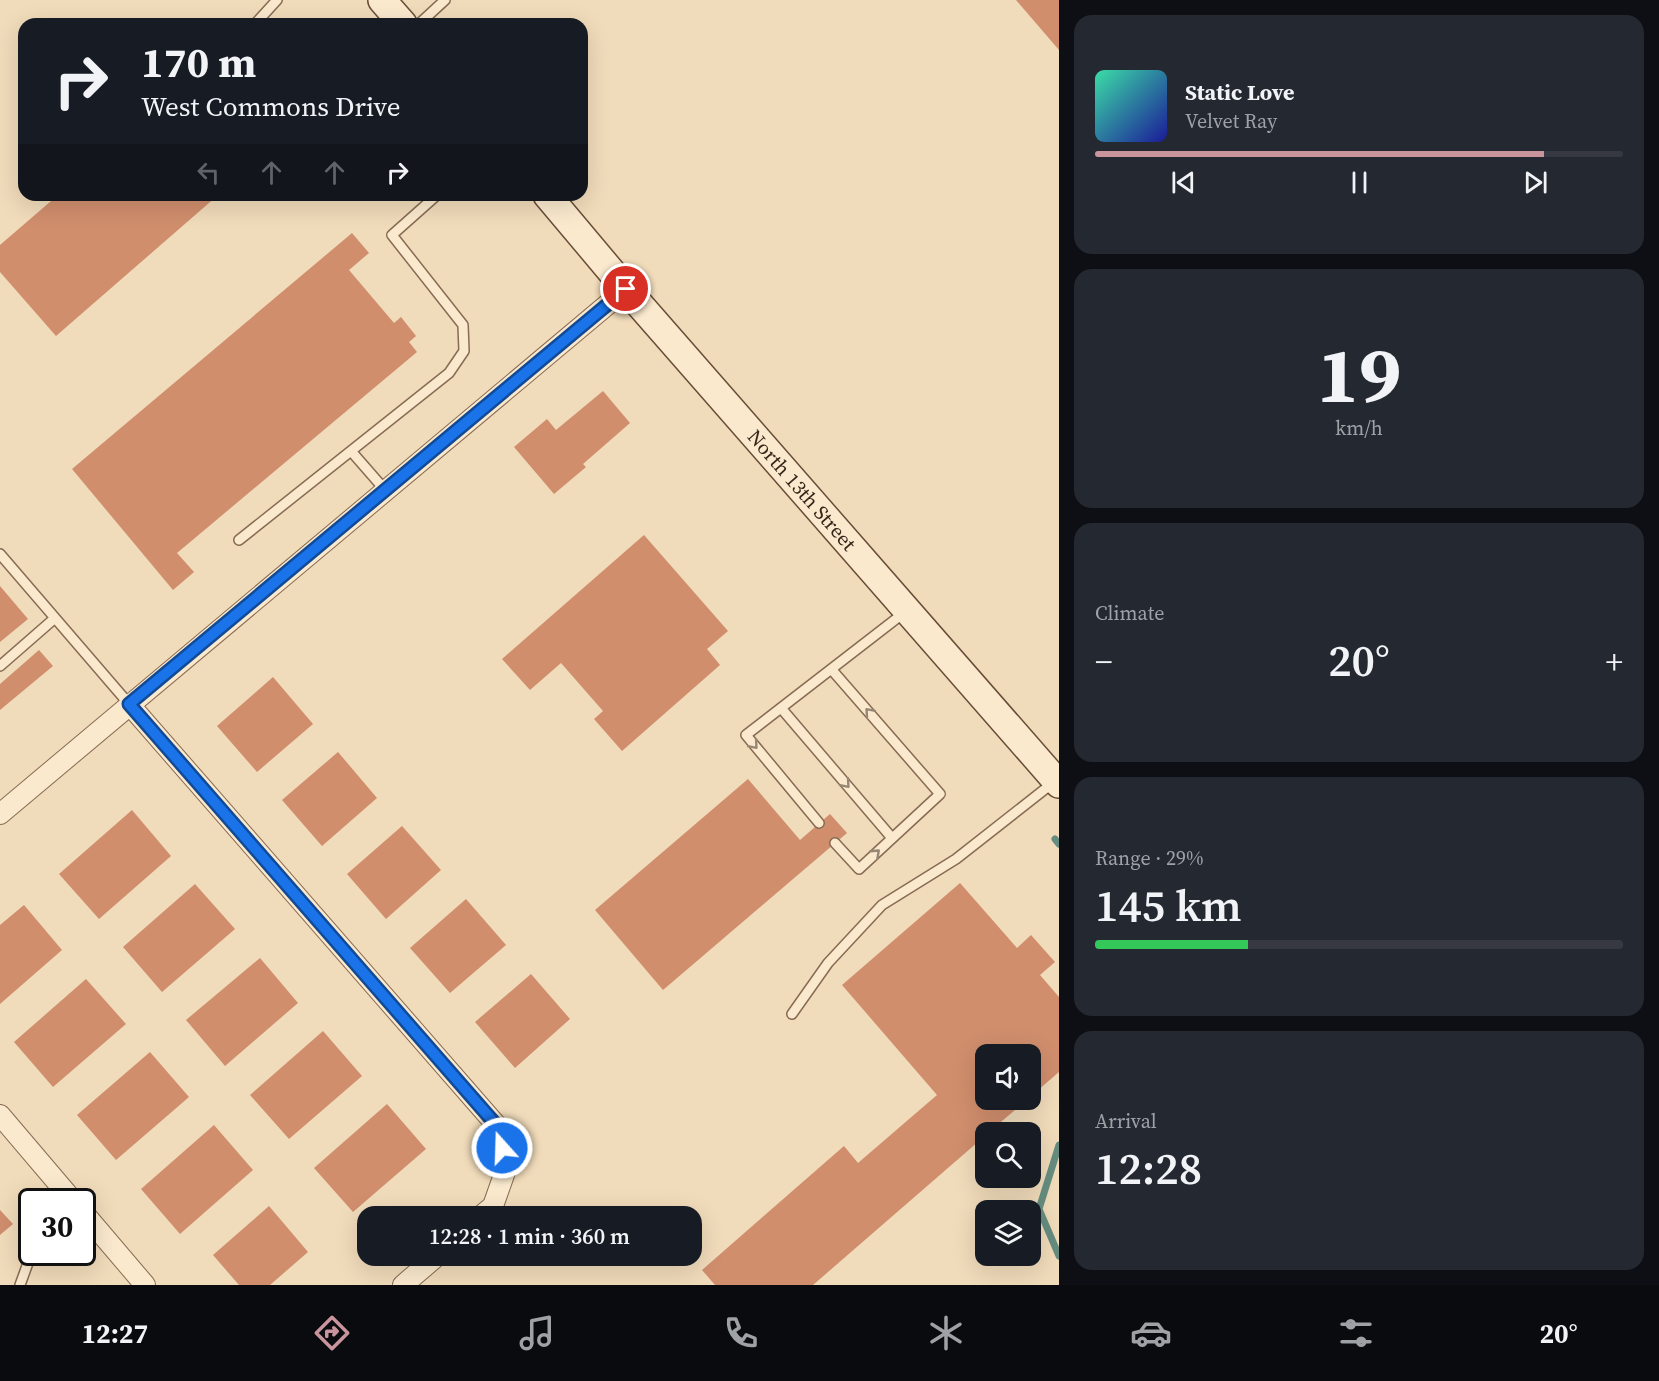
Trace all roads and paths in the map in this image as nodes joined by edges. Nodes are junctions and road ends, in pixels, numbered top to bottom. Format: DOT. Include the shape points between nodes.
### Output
graph roads {
  1 [pos="277,0"];
  2 [pos="382,0"];
  3 [pos="445,0"];
  4 [pos="260,18"];
  5 [pos="398,18"];
  6 [pos="426,18"];
  7 [pos="430,201"];
  8 [pos="552,201"];
  9 [pos="626,289"];
  10 [pos="351,451"];
  11 [pos="385,490"];
  12 [pos="239,540"];
  13 [pos="0,554"];
  14 [pos="907,611"];
  15 [pos="55,618"];
  16 [pos="0,666"];
  17 [pos="832,670"];
  18 [pos="129,704"];
  19 [pos="781,708"];
  20 [pos="1057,782"];
  21 [pos="0,814"];
  22 [pos="819,823"];
  23 [pos="892,838"];
  24 [pos="835,843"];
  25 [pos="792,1014"];
  26 [pos="0,1115"];
  27 [pos="62,1188"];
  28 [pos="493,1206"];
  29 [pos="96,1227"];
  30 [pos="27,1266"];
  31 [pos="425,1266"];
  32 [pos="20,1285"];
  33 [pos="146,1285"];
  34 [pos="403,1285"];
  1 -- 4 [label="lane"];
  2 -- 5 [label="main road"];
  3 -- 6 [label="lane"];
  7 -- 10 [label="lane" via="392,235 463,325 464,351 449,373"];
  8 -- 9 [label="main road, North 13th Street"];
  9 -- 11 [label="street"];
  9 -- 14 [label="main road, North 13th Street"];
  10 -- 11 [label="lane"];
  10 -- 12 [label="lane"];
  11 -- 18 [label="street"];
  13 -- 15 [label="lane"];
  14 -- 17 [label="lane"];
  14 -- 20 [label="main road, North 13th Street"];
  15 -- 16 [label="lane"];
  15 -- 18 [label="lane"];
  17 -- 19 [label="lane"];
  23 -- 17 [label="lane, one-way" via="940,794"];
  18 -- 21 [label="street"];
  18 -- 28 [label="street" via="498,1127 506,1169"];
  19 -- 22 [label="lane, one-way" via="746,735"];
  19 -- 23 [label="lane, one-way"];
  20 -- 25 [label="lane" via="956,859 882,905 828,963"];
  24 -- 23 [label="lane, one-way" via="859,869"];
  26 -- 27 [label="street"];
  29 -- 33 [label="street"];
  30 -- 32 [label="lane"];
  31 -- 34 [label="street"];
}
